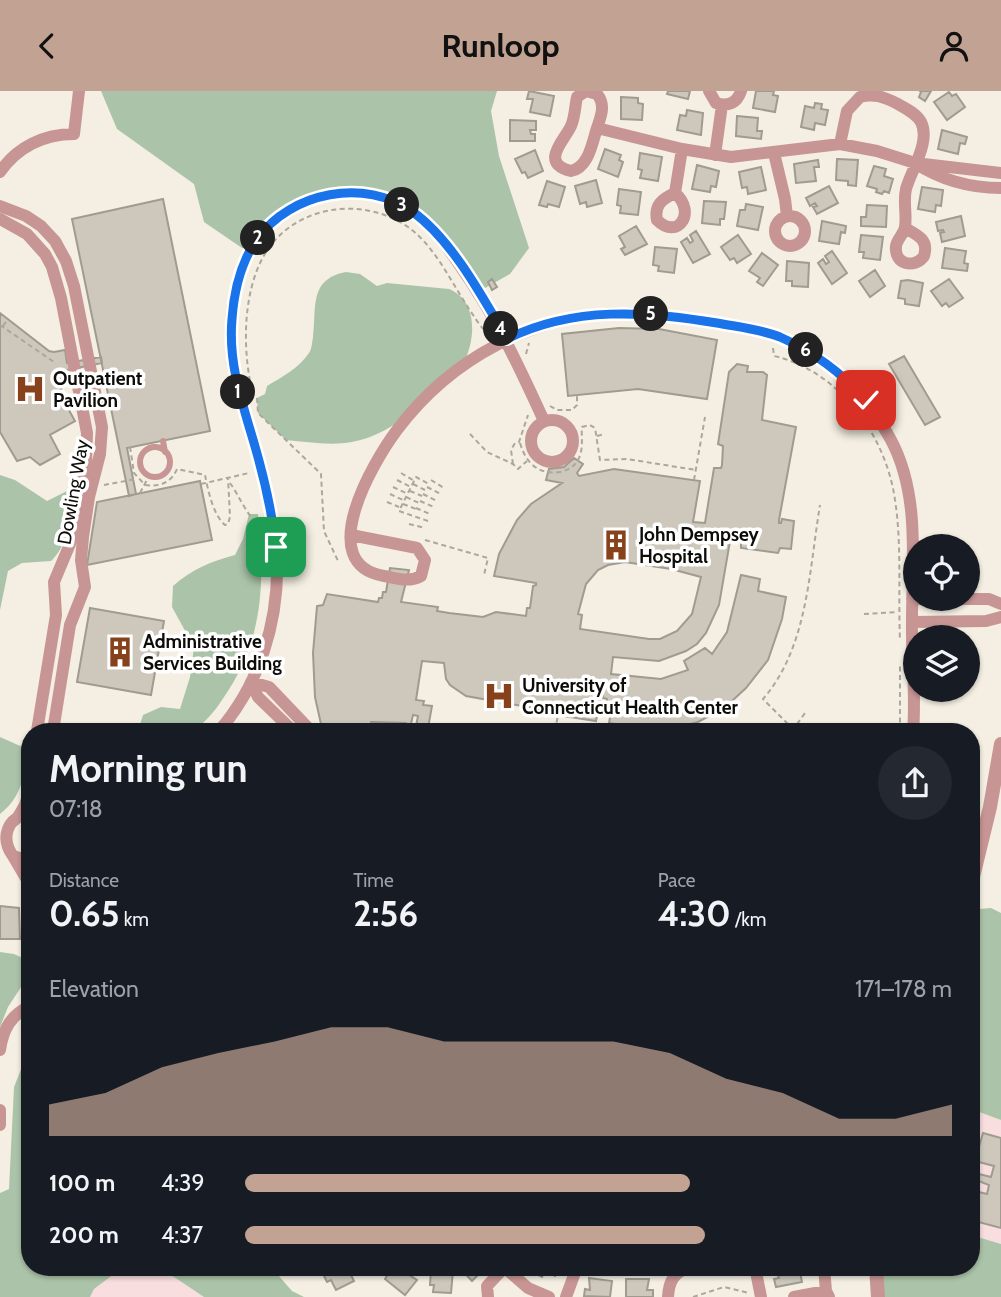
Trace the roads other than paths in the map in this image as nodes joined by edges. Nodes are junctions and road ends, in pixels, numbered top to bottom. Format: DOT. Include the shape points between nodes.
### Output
graph roads {
  1 [pos="79,91"];
  2 [pos="709,91"];
  3 [pos="741,91"];
  4 [pos="722,105"];
  5 [pos="597,128"];
  6 [pos="840,144"];
  7 [pos="682,149"];
  8 [pos="774,153"];
  9 [pos="715,155"];
  10 [pos="915,163"];
  11 [pos="0,172"];
  12 [pos="1001,173"];
  13 [pos="1001,188"];
  14 [pos="675,193"];
  15 [pos="0,206"];
  16 [pos="787,216"];
  17 [pos="0,219"];
  18 [pos="905,228"];
  19 [pos="83,330"];
  20 [pos="68,333"];
  21 [pos="501,342"];
  22 [pos="544,421"];
  23 [pos="163,440"];
  24 [pos="133,447"];
  25 [pos="165,452"];
  26 [pos="140,459"];
  27 [pos="911,534"];
  28 [pos="351,535"];
  29 [pos="56,577"];
  30 [pos="84,578"];
  31 [pos="55,592"];
  32 [pos="81,596"];
  33 [pos="980,599"];
  34 [pos="1001,604"];
  35 [pos="912,611"];
  36 [pos="1001,617"];
  37 [pos="912,622"];
  38 [pos="251,682"];
  39 [pos="45,723"];
  40 [pos="46,723"];
  41 [pos="225,723"];
  42 [pos="285,723"];
  43 [pos="303,723"];
  44 [pos="913,723"];
  45 [pos="1001,744"];
  46 [pos="20,817"];
  47 [pos="0,825"];
  48 [pos="980,848"];
  49 [pos="8,851"];
  50 [pos="21,871"];
  51 [pos="21,1010"];
  52 [pos="0,1050"];
  53 [pos="0,1110"];
  54 [pos="0,1125"];
  55 [pos="496,1276"];
  56 [pos="511,1276"];
  57 [pos="574,1276"];
  58 [pos="676,1276"];
  59 [pos="755,1276"];
  60 [pos="825,1276"];
  61 [pos="877,1276"];
  62 [pos="524,1293"];
  63 [pos="827,1294"];
  64 [pos="756,1296"];
  65 [pos="488,1297"];
  66 [pos="549,1297"];
  67 [pos="566,1297"];
  68 [pos="668,1297"];
  69 [pos="794,1297"];
  70 [pos="878,1297"];
  1 -- 11 [label="street" via="74,134 34,142"];
  2 -- 4 [label="street"];
  3 -- 4 [label="street" via="736,101"];
  4 -- 9 [label="street"];
  5 -- 5 [label="street" via="602,102 597,94 586,91 577,97 570,127 556,150 561,166 571,171 580,168"];
  5 -- 7 [label="street"];
  6 -- 8 [label="street"];
  6 -- 10 [label="street"];
  6 -- 10 [label="street" via="851,105 865,96 882,97 922,123 923,142"];
  7 -- 9 [label="street"];
  7 -- 14 [label="street"];
  8 -- 9 [label="street"];
  8 -- 16 [label="street"];
  10 -- 12 [label="street"];
  10 -- 13 [label="street" via="942,179"];
  10 -- 18 [label="street" via="904,203"];
  15 -- 19 [label="street, Dowling Way" via="37,222 58,246 72,277"];
  17 -- 20 [label="street, Dowling Way" via="27,234 46,254"];
  19 -- 20 [label="street"];
  19 -- 30 [label="street, Dowling Way" via="103,432 83,537"];
  20 -- 29 [label="street, Dowling Way" via="88,445 70,544"];
  21 -- 22 [label="street"];
  21 -- 27 [label="street" via="541,326 609,314 692,319 772,335 831,365 872,408 902,465"];
  21 -- 28 [label="street" via="449,376 403,421 363,487"];
  21 -- 38 [label="street" via="445,244 422,219 397,202 352,193 318,197 289,210 257,240 239,279 231,341 238,389 270,504 277,560 270,630"];
  23 -- 25 [label="lane"];
  24 -- 26 [label="lane"];
  25 -- 26 [label="lane" via="149,448"];
  25 -- 26 [label="lane" via="168,469 161,476 149,476 140,467"];
  28 -- 28 [label="street" via="355,558 366,570 405,580 422,574 425,560 417,548"];
  29 -- 30 [label="street, Dowling Way" via="68,569"];
  29 -- 31 [label="street, Dowling Way"];
  30 -- 32 [label="street, Dowling Way"];
  31 -- 32 [label="street" via="67,601"];
  31 -- 39 [label="street, Dowling Way"];
  32 -- 40 [label="street, Dowling Way"];
  33 -- 34 [label="street"];
  35 -- 37 [label="street"];
  36 -- 37 [label="street"];
  37 -- 44 [label="street"];
  38 -- 41 [label="street"];
  38 -- 42 [label="street" via="258,698"];
  38 -- 43 [label="street" via="269,687"];
  45 -- 48 [label="street"];
  46 -- 47 [label="street"];
  46 -- 49 [label="street" via="8,826"];
  49 -- 50 [label="street"];
  51 -- 52 [label="street" via="8,1023"];
  53 -- 54 [label="street"];
  55 -- 65 [label="street" via="487,1286"];
  56 -- 62 [label="street"];
  57 -- 67 [label="street"];
  58 -- 68 [label="street"];
  59 -- 64 [label="street"];
  60 -- 63 [label="street"];
  61 -- 70 [label="street"];
  62 -- 66 [label="street"];
  63 -- 69 [label="street"];
}
